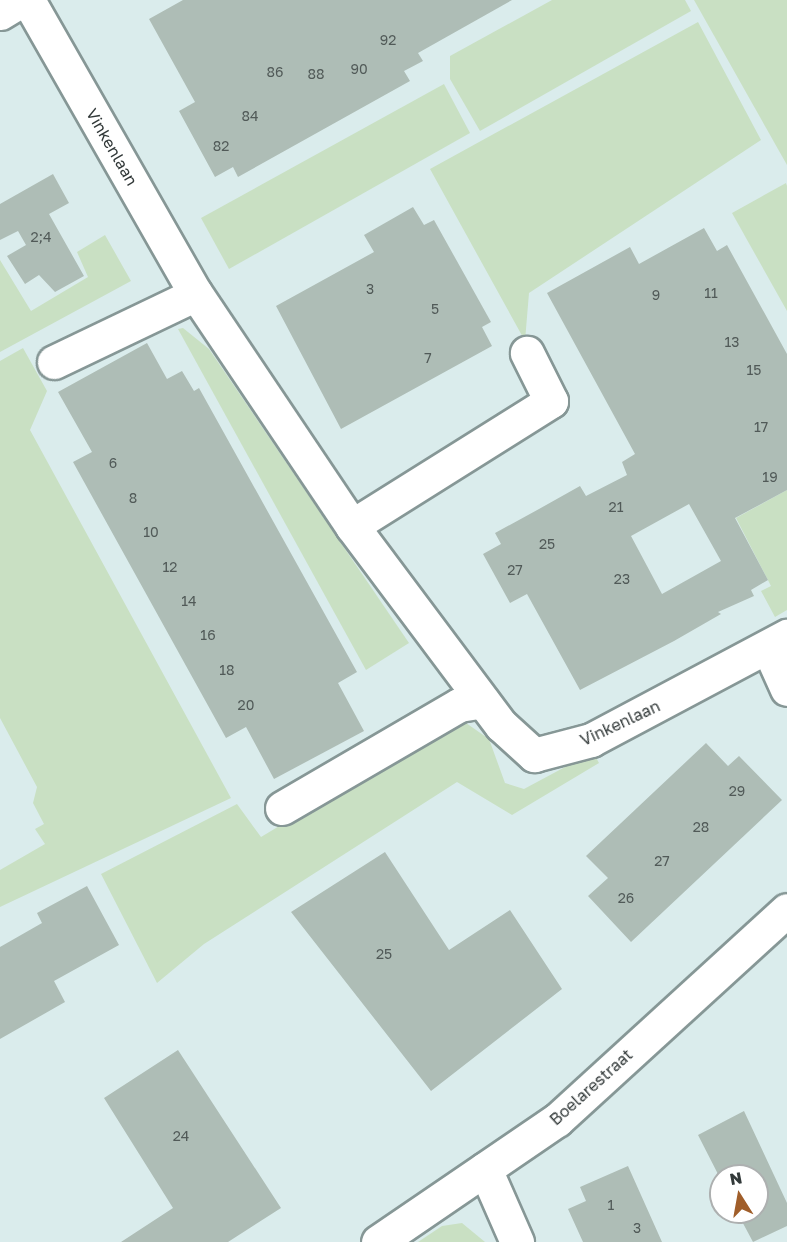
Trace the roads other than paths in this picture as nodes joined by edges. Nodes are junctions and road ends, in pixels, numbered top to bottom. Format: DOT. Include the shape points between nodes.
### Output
graph roads {
  1 [pos="22,0"];
  2 [pos="28,0"];
  3 [pos="0,13"];
  4 [pos="196,294"];
  5 [pos="527,353"];
  6 [pos="54,362"];
  7 [pos="352,526"];
  8 [pos="777,642"];
  9 [pos="787,689"];
  10 [pos="483,701"];
  11 [pos="282,808"];
  12 [pos="787,909"];
  13 [pos="485,1168"];
  14 [pos="378,1242"];
  15 [pos="517,1242"];
  1 -- 3 [label="street"];
  2 -- 4 [label="street, Vinkenlaan"];
  4 -- 6 [label="street"];
  4 -- 7 [label="street, Vinkenlaan"];
  5 -- 7 [label="street" via="551,401"];
  7 -- 10 [label="street, Vinkenlaan"];
  8 -- 9 [label="street"];
  8 -- 10 [label="street, Vinkenlaan" via="591,740 534,755 501,725"];
  10 -- 11 [label="street" via="459,705"];
  12 -- 13 [label="street, Boelarestraat" via="557,1120"];
  13 -- 14 [label="street, Boelarestraat"];
  13 -- 15 [label="street"];
}
